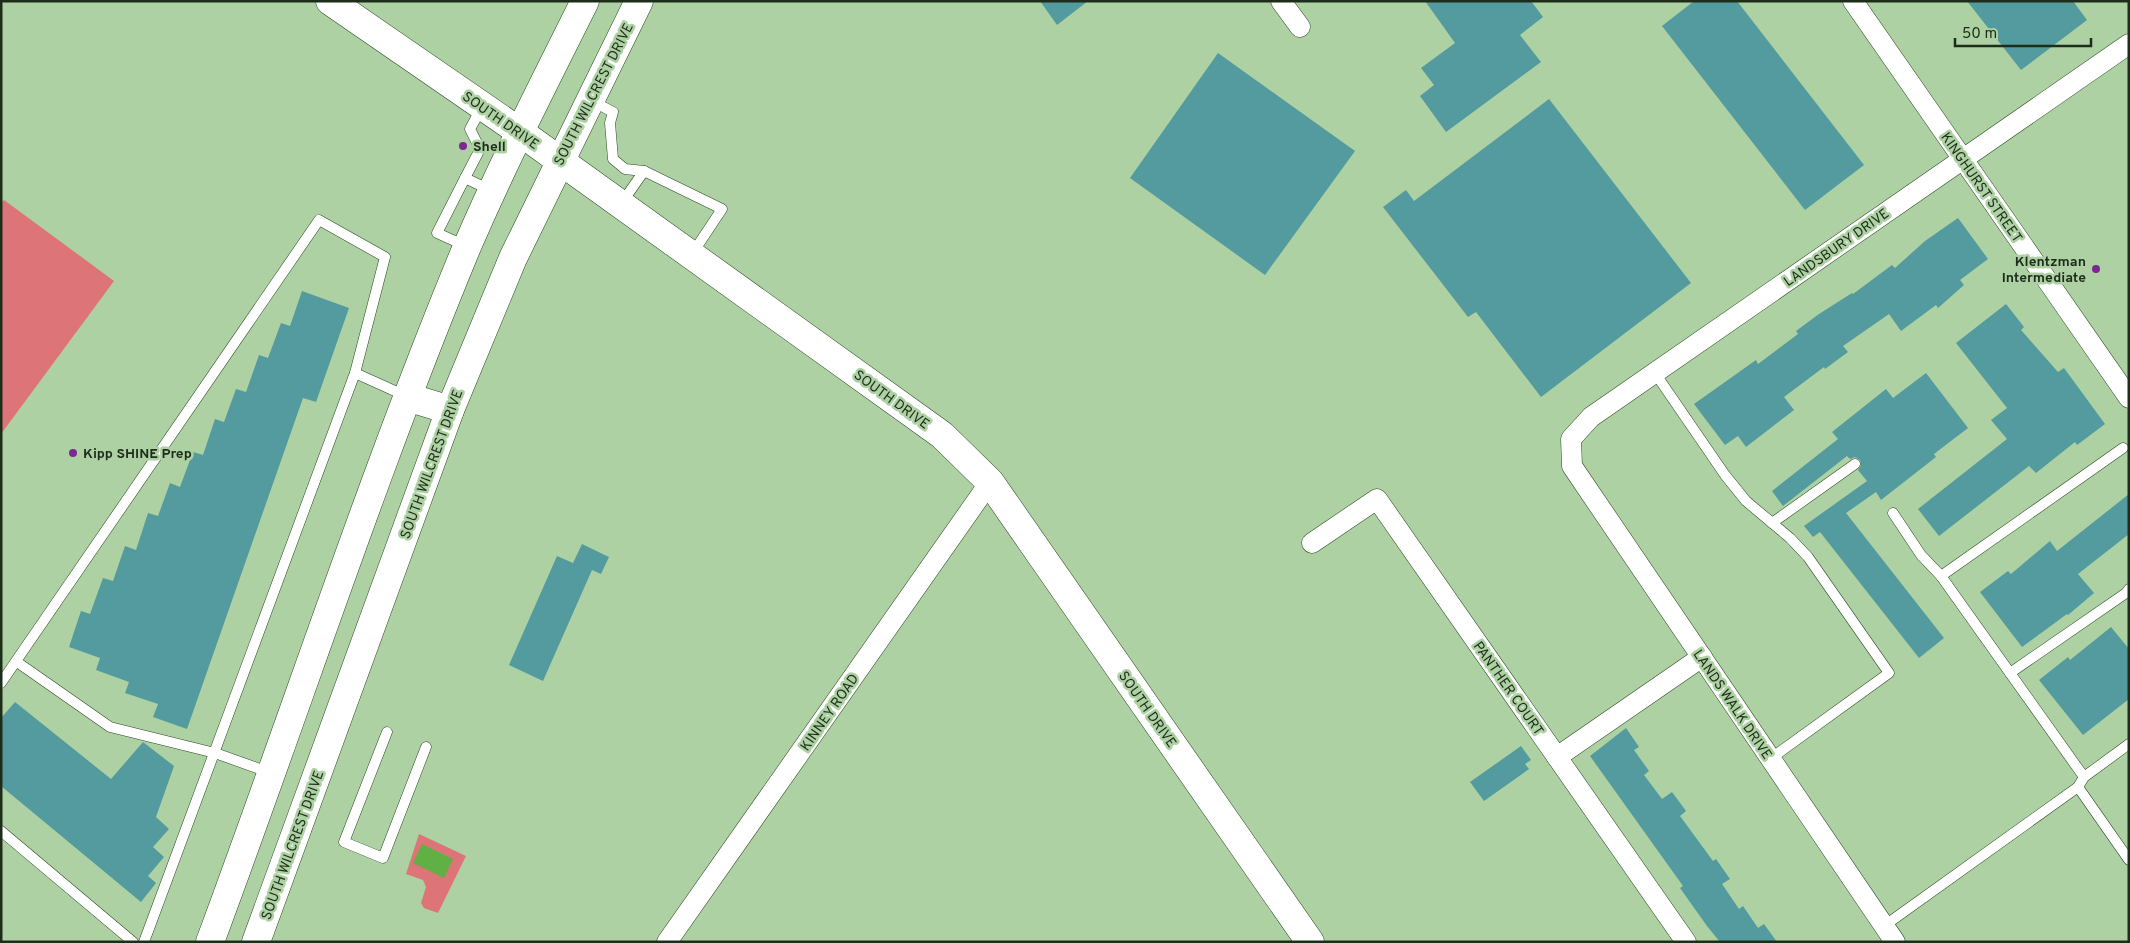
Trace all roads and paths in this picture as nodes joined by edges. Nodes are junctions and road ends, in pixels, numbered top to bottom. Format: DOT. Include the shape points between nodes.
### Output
graph roads {
  1 [pos="330,1"];
  2 [pos="585,1"];
  3 [pos="639,1"];
  4 [pos="1282,1"];
  5 [pos="1853,1"];
  6 [pos="1300,27"];
  7 [pos="2129,44"];
  8 [pos="590,100"];
  9 [pos="482,106"];
  10 [pos="520,132"];
  11 [pos="1963,159"];
  12 [pos="559,160"];
  13 [pos="644,171"];
  14 [pos="465,178"];
  15 [pos="492,191"];
  16 [pos="620,204"];
  17 [pos="467,247"];
  18 [pos="691,255"];
  19 [pos="355,373"];
  20 [pos="1655,373"];
  21 [pos="407,396"];
  22 [pos="2129,398"];
  23 [pos="450,410"];
  24 [pos="2122,448"];
  25 [pos="1855,464"];
  26 [pos="1572,466"];
  27 [pos="990,482"];
  28 [pos="1893,513"];
  29 [pos="1772,523"];
  30 [pos="1312,543"];
  31 [pos="1941,576"];
  32 [pos="2128,592"];
  33 [pos="323,632"];
  34 [pos="365,645"];
  35 [pos="1702,657"];
  36 [pos="17,662"];
  37 [pos="2010,673"];
  38 [pos="1,684"];
  39 [pos="387,732"];
  40 [pos="2129,744"];
  41 [pos="426,747"];
  42 [pos="216,753"];
  43 [pos="1557,757"];
  44 [pos="1770,759"];
  45 [pos="272,774"];
  46 [pos="2084,777"];
  47 [pos="2078,788"];
  48 [pos="1,831"];
  49 [pos="2129,860"];
  50 [pos="238,868"];
  51 [pos="278,882"];
  52 [pos="1889,934"];
  53 [pos="133,942"];
  54 [pos="144,942"];
  55 [pos="210,942"];
  56 [pos="256,942"];
  57 [pos="667,942"];
  58 [pos="1310,942"];
  59 [pos="1686,942"];
  1 -- 9 [label="main road, SOUTH DRIVE"];
  2 -- 10 [label="main road"];
  3 -- 8 [label="main road, SOUTH WILCREST DRIVE"];
  4 -- 6 [label="street"];
  5 -- 11 [label="street, KINGHURST STREET"];
  7 -- 11 [label="street, LANDSBURY DRIVE"];
  8 -- 12 [label="main road, SOUTH WILCREST DRIVE"];
  8 -- 13 [label="lane" via="613,112 610,123 613,159 625,169"];
  9 -- 10 [label="main road, SOUTH DRIVE"];
  9 -- 14 [label="lane" via="470,129 478,145 478,154"];
  10 -- 12 [label="main road, SOUTH DRIVE"];
  10 -- 15 [label="main road"];
  11 -- 20 [label="street, LANDSBURY DRIVE"];
  11 -- 22 [label="street, KINGHURST STREET"];
  12 -- 16 [label="main road, SOUTH DRIVE"];
  12 -- 23 [label="main road, SOUTH WILCREST DRIVE" via="512,258"];
  13 -- 16 [label="lane"];
  13 -- 18 [label="lane" via="722,210"];
  14 -- 15 [label="lane"];
  14 -- 17 [label="lane" via="437,233"];
  15 -- 17 [label="main road"];
  16 -- 18 [label="main road, SOUTH DRIVE"];
  17 -- 21 [label="main road"];
  18 -- 27 [label="main road, SOUTH DRIVE" via="942,435"];
  19 -- 21 [label="lane"];
  19 -- 36 [label="lane" via="385,257 320,220"];
  19 -- 42 [label="lane"];
  20 -- 26 [label="street, LANDSBURY DRIVE" via="1591,417 1571,439"];
  20 -- 29 [label="lane" via="1725,475 1746,501"];
  21 -- 23 [label="main road"];
  21 -- 33 [label="main road"];
  23 -- 34 [label="main road, SOUTH WILCREST DRIVE"];
  24 -- 31 [label="lane"];
  25 -- 29 [label="lane"];
  26 -- 35 [label="street, LANDS WALK DRIVE"];
  27 -- 57 [label="street, KINNEY ROAD"];
  27 -- 58 [label="main road, SOUTH DRIVE"];
  28 -- 31 [label="lane" via="1921,555"];
  29 -- 44 [label="lane" via="1808,557 1889,673"];
  30 -- 43 [label="street, PANTHER COURT" via="1378,499"];
  31 -- 37 [label="lane"];
  32 -- 37 [label="lane"];
  33 -- 34 [label="main road"];
  33 -- 45 [label="main road"];
  34 -- 51 [label="main road, SOUTH WILCREST DRIVE"];
  35 -- 43 [label="street"];
  35 -- 44 [label="street, LANDS WALK DRIVE"];
  36 -- 38 [label="lane"];
  36 -- 42 [label="lane" via="110,727"];
  37 -- 46 [label="lane"];
  39 -- 41 [label="lane" via="344,842 383,858"];
  40 -- 46 [label="lane"];
  42 -- 45 [label="lane"];
  42 -- 54 [label="lane"];
  43 -- 59 [label="street, PANTHER COURT"];
  44 -- 52 [label="street, LANDS WALK DRIVE"];
  45 -- 50 [label="main road"];
  46 -- 47 [label="lane"];
  47 -- 49 [label="lane"];
  47 -- 52 [label="lane"];
  48 -- 53 [label="lane"];
  50 -- 51 [label="main road"];
  50 -- 55 [label="main road"];
  51 -- 56 [label="main road, SOUTH WILCREST DRIVE"];
}
